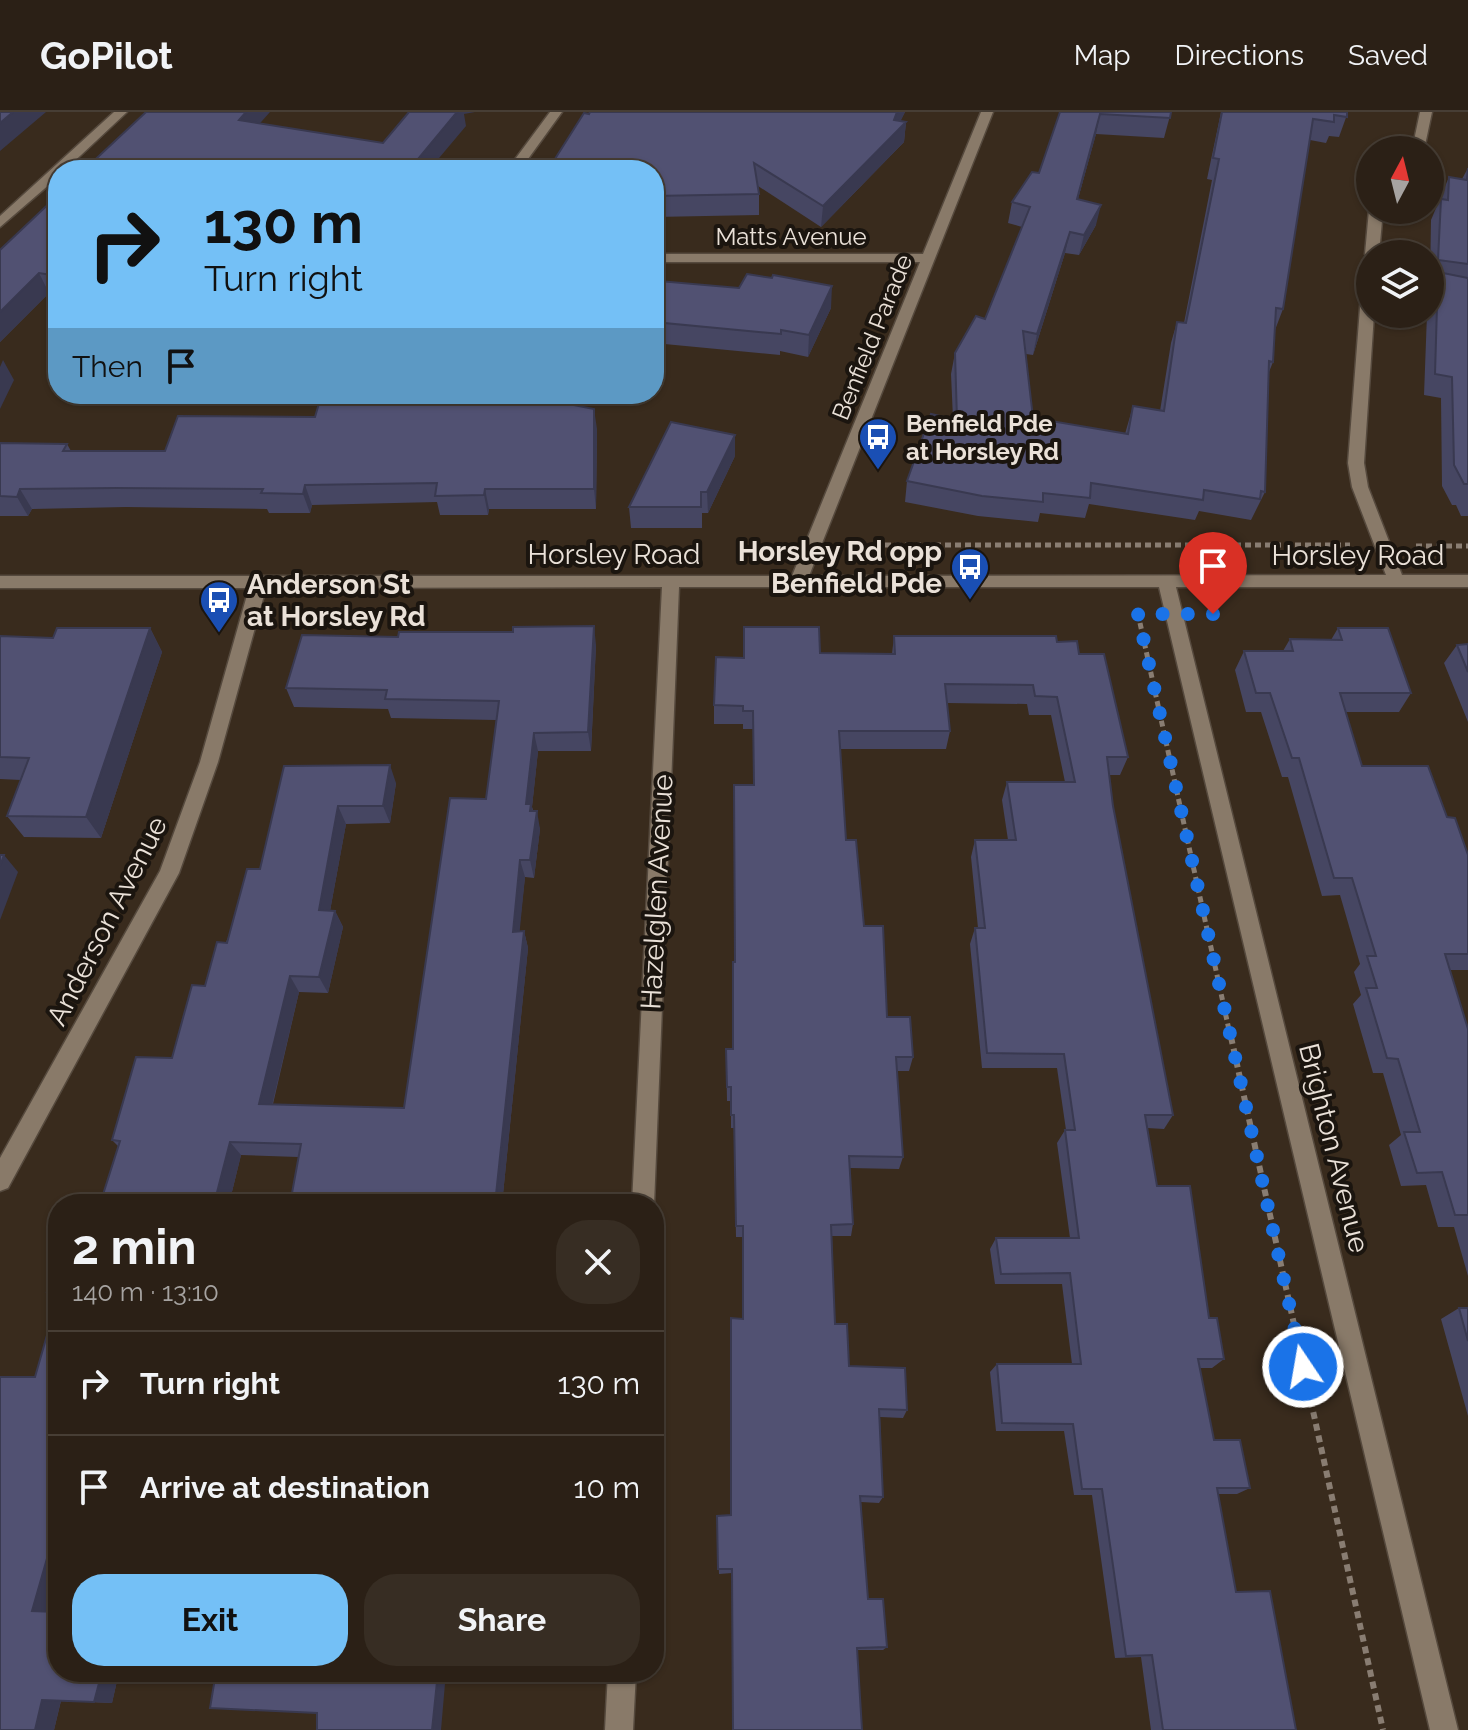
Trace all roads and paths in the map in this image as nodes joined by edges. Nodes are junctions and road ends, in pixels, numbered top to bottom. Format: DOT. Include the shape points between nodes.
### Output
graph roads {
  1 [pos="121,112"];
  2 [pos="556,112"];
  3 [pos="987,112"];
  4 [pos="1426,112"];
  5 [pos="1421,136"];
  6 [pos="69,160"];
  7 [pos="520,160"];
  8 [pos="48,179"];
  9 [pos="0,223"];
  10 [pos="664,258"];
  11 [pos="928,258"];
  12 [pos="1366,328"];
  13 [pos="875,545"];
  14 [pos="1383,545"];
  15 [pos="1468,546"];
  16 [pos="799,579"];
  17 [pos="671,580"];
  18 [pos="1396,580"];
  19 [pos="1166,581"];
  20 [pos="1468,581"];
  21 [pos="0,582"];
  22 [pos="259,582"];
  23 [pos="1174,614"];
  24 [pos="0,1180"];
  25 [pos="643,1194"];
  26 [pos="621,1682"];
  27 [pos="619,1730"];
  28 [pos="1383,1730"];
  29 [pos="1444,1730"];
  1 -- 6 [label="street"];
  2 -- 7 [label="street"];
  3 -- 11 [label="street, Benfield Parade"];
  4 -- 5 [label="street"];
  8 -- 9 [label="street"];
  10 -- 11 [label="street, Matts Avenue"];
  11 -- 16 [label="street, Benfield Parade"];
  12 -- 14 [label="street" via="1355,451 1360,487"];
  13 -- 14 [label="path"];
  14 -- 15 [label="path"];
  14 -- 18 [label="street"];
  16 -- 17 [label="street, Horsley Road"];
  16 -- 19 [label="street, Horsley Road"];
  17 -- 22 [label="street, Horsley Road"];
  17 -- 25 [label="street, Hazelglen Avenue"];
  18 -- 19 [label="street, Horsley Road"];
  18 -- 20 [label="street, Horsley Road"];
  19 -- 23 [label="street, Brighton Avenue"];
  21 -- 22 [label="street, Horsley Road"];
  22 -- 24 [label="street, Anderson Avenue" via="209,762 169,873"];
  23 -- 28 [label="path" via="1138,614"];
  23 -- 29 [label="street, Brighton Avenue"];
  26 -- 27 [label="street"];
}
